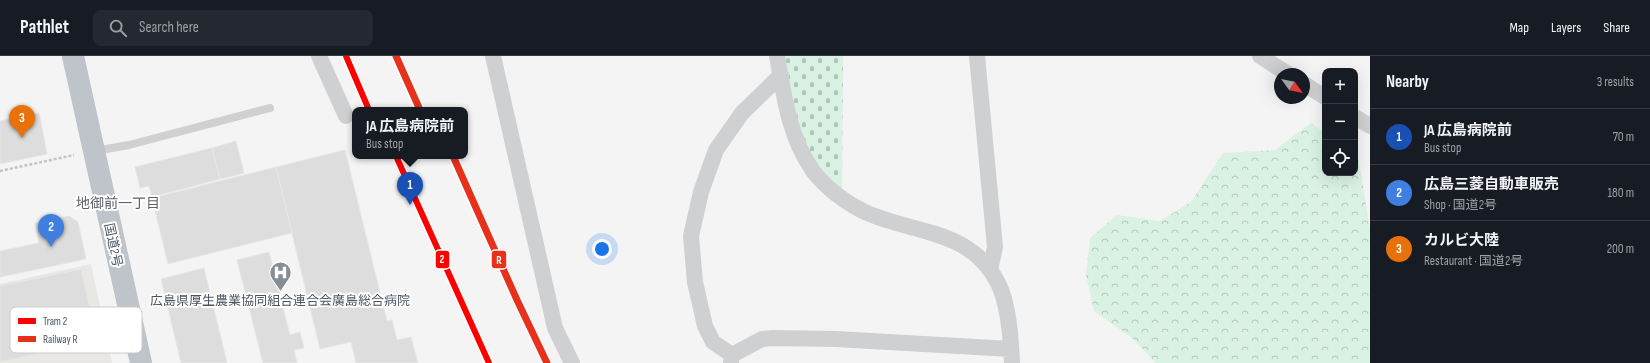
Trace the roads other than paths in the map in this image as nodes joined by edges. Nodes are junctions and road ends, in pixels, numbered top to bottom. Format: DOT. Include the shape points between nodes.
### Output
graph roads {
  1 [pos="73,56"];
  2 [pos="319,56"];
  3 [pos="493,56"];
  4 [pos="777,56"];
  5 [pos="977,56"];
  6 [pos="1260,56"];
  7 [pos="1279,68"];
  8 [pos="780,75"];
  9 [pos="1310,88"];
  10 [pos="1322,96"];
  11 [pos="270,108"];
  12 [pos="346,116"];
  13 [pos="1358,118"];
  14 [pos="1370,126"];
  15 [pos="94,152"];
  16 [pos="990,270"];
  17 [pos="128,307"];
  18 [pos="138,353"];
  19 [pos="1012,356"];
  20 [pos="732,359"];
  21 [pos="140,363"];
  22 [pos="572,363"];
  1 -- 15 [label="highway, 国道2号"];
  2 -- 12 [label="street"];
  3 -- 22 [label="street" via="555,328"];
  4 -- 8 [label="street"];
  5 -- 16 [label="street" via="996,247"];
  6 -- 7 [label="street"];
  8 -- 16 [label="street" via="793,133 814,172 829,188 865,212 955,240 980,258"];
  8 -- 20 [label="street" via="742,113 716,150 701,192 691,236 695,282 705,326 713,342"];
  9 -- 10 [label="street"];
  11 -- 15 [label="lane"];
  13 -- 14 [label="street"];
  15 -- 17 [label="highway, 国道2号"];
  16 -- 19 [label="street" via="1003,297"];
  18 -- 21 [label="highway, 国道2号"];
  19 -- 20 [label="street" via="836,339 773,338 762,339"];
}
